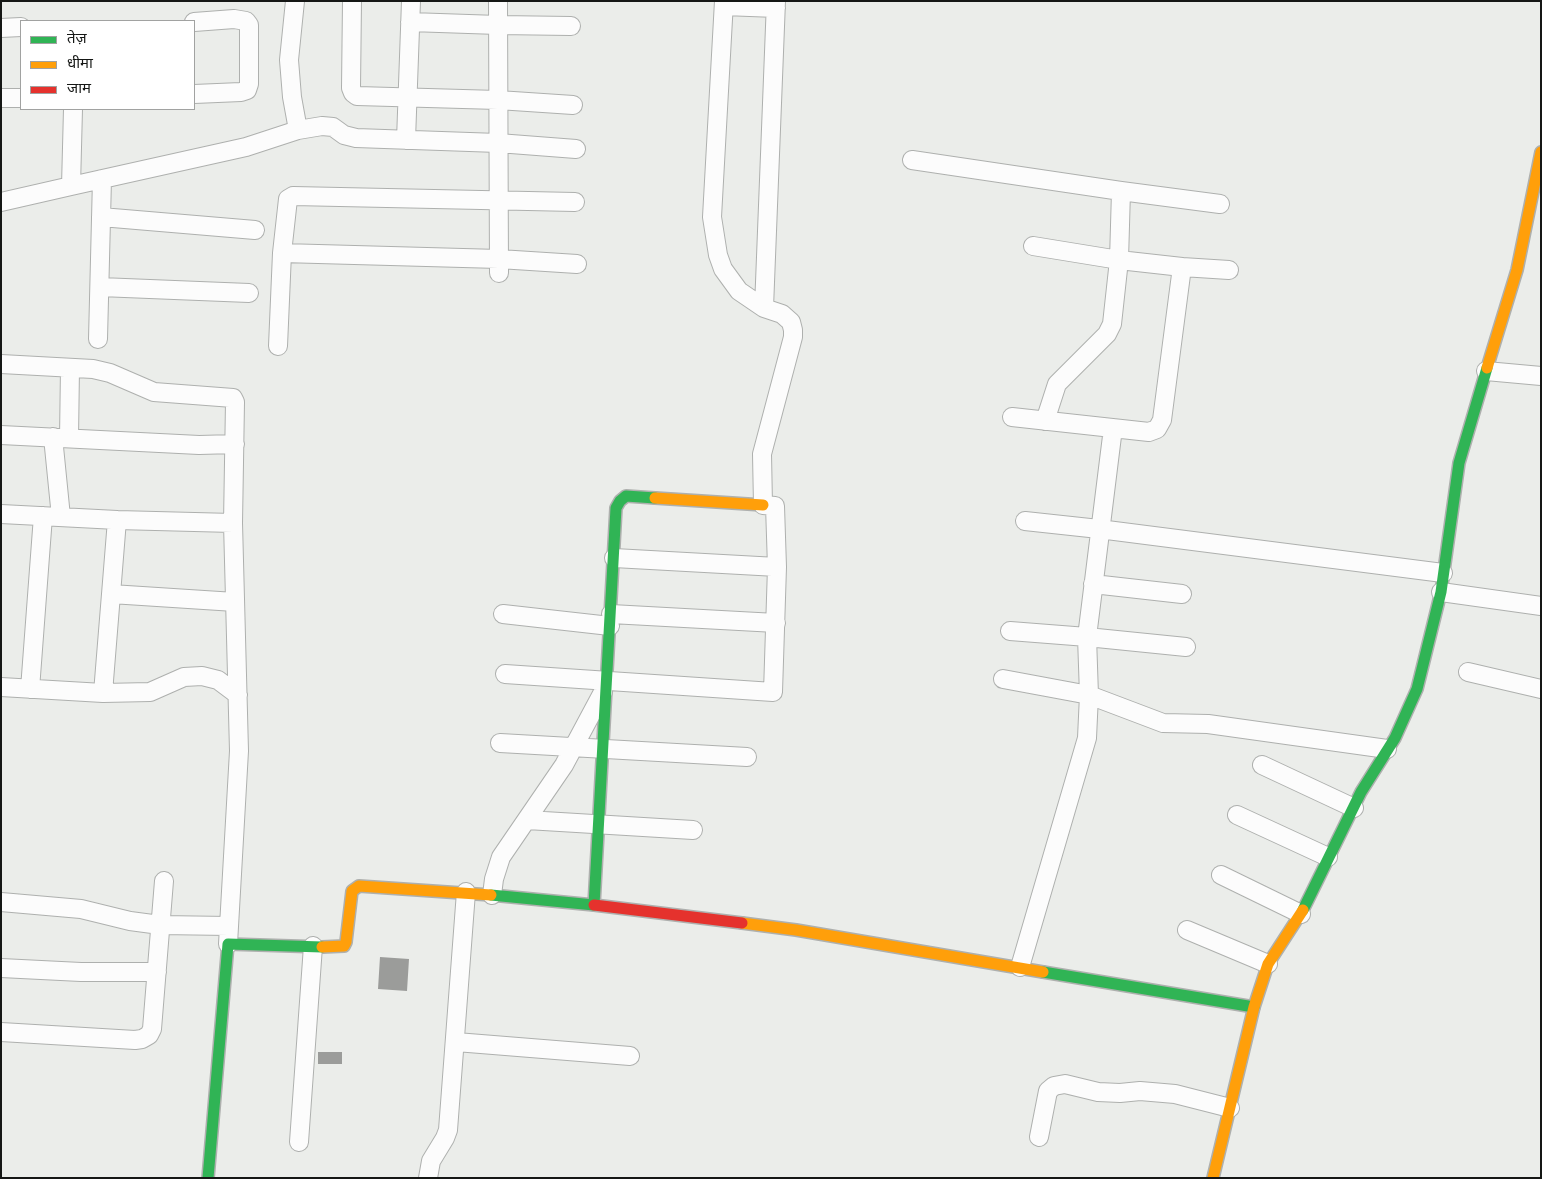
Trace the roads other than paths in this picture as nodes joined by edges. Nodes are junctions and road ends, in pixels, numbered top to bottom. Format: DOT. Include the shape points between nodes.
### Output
graph roads {
  1 [pos="295,1"];
  2 [pos="352,1"];
  3 [pos="411,1"];
  4 [pos="498,1"];
  5 [pos="724,4"];
  6 [pos="776,4"];
  7 [pos="195,22"];
  8 [pos="410,22"];
  9 [pos="498,25"];
  10 [pos="571,26"];
  11 [pos="20,27"];
  12 [pos="1,28"];
  13 [pos="195,94"];
  14 [pos="1,98"];
  15 [pos="20,98"];
  16 [pos="408,98"];
  17 [pos="498,100"];
  18 [pos="573,105"];
  19 [pos="73,110"];
  20 [pos="298,130"];
  21 [pos="406,140"];
  22 [pos="498,143"];
  23 [pos="576,149"];
  24 [pos="1541,152"];
  25 [pos="912,160"];
  26 [pos="102,179"];
  27 [pos="70,186"];
  28 [pos="1121,191"];
  29 [pos="498,199"];
  30 [pos="1,202"];
  31 [pos="575,202"];
  32 [pos="1220,204"];
  33 [pos="101,218"];
  34 [pos="255,230"];
  35 [pos="1033,246"];
  36 [pos="282,253"];
  37 [pos="1119,260"];
  38 [pos="577,264"];
  39 [pos="499,266"];
  40 [pos="1182,267"];
  41 [pos="1229,270"];
  42 [pos="100,287"];
  43 [pos="249,293"];
  44 [pos="764,308"];
  45 [pos="98,339"];
  46 [pos="278,346"];
  47 [pos="1,364"];
  48 [pos="70,368"];
  49 [pos="1486,371"];
  50 [pos="1541,376"];
  51 [pos="1012,417"];
  52 [pos="1045,421"];
  53 [pos="1113,428"];
  54 [pos="1,434"];
  55 [pos="61,438"];
  56 [pos="235,444"];
  57 [pos="763,504"];
  58 [pos="1,514"];
  59 [pos="43,516"];
  60 [pos="61,517"];
  61 [pos="117,520"];
  62 [pos="1025,521"];
  63 [pos="233,523"];
  64 [pos="1099,529"];
  65 [pos="614,558"];
  66 [pos="777,567"];
  67 [pos="1443,573"];
  68 [pos="1093,584"];
  69 [pos="1441,592"];
  70 [pos="111,594"];
  71 [pos="1182,594"];
  72 [pos="235,602"];
  73 [pos="1541,606"];
  74 [pos="503,614"];
  75 [pos="610,620"];
  76 [pos="776,623"];
  77 [pos="1010,631"];
  78 [pos="1087,637"];
  79 [pos="1186,647"];
  80 [pos="1468,672"];
  81 [pos="505,674"];
  82 [pos="1003,679"];
  83 [pos="607,683"];
  84 [pos="1,687"];
  85 [pos="30,688"];
  86 [pos="1541,689"];
  87 [pos="103,693"];
  88 [pos="238,694"];
  89 [pos="1089,696"];
  90 [pos="500,743"];
  91 [pos="574,747"];
  92 [pos="604,749"];
  93 [pos="1387,749"];
  94 [pos="747,757"];
  95 [pos="1262,765"];
  96 [pos="1354,808"];
  97 [pos="1237,815"];
  98 [pos="526,820"];
  99 [pos="599,824"];
  100 [pos="693,830"];
  101 [pos="1328,857"];
  102 [pos="1221,875"];
  103 [pos="164,881"];
  104 [pos="466,892"];
  105 [pos="492,895"];
  106 [pos="1,902"];
  107 [pos="594,905"];
  108 [pos="1301,914"];
  109 [pos="160,925"];
  110 [pos="229,926"];
  111 [pos="1187,930"];
  112 [pos="228,944"];
  113 [pos="313,946"];
  114 [pos="1268,964"];
  115 [pos="1020,967"];
  116 [pos="1,968"];
  117 [pos="157,972"];
  118 [pos="1254,1006"];
  119 [pos="1,1032"];
  120 [pos="456,1042"];
  121 [pos="630,1056"];
  122 [pos="1230,1108"];
  123 [pos="1039,1137"];
  124 [pos="299,1142"];
  125 [pos="208,1178"];
  126 [pos="428,1178"];
  127 [pos="1213,1178"];
  1 -- 20 [label="street" via="289,60"];
  2 -- 16 [label="street" via="353,93 357,96"];
  3 -- 8 [label="street"];
  4 -- 9 [label="street"];
  5 -- 6 [label="street"];
  5 -- 44 [label="street" via="712,217 714,238 723,269 739,291"];
  6 -- 44 [label="street"];
  7 -- 13 [label="street" via="234,19 246,21 249,25 247,90"];
  8 -- 9 [label="street"];
  8 -- 16 [label="street"];
  9 -- 10 [label="street"];
  9 -- 17 [label="street"];
  11 -- 12 [label="street"];
  14 -- 15 [label="street"];
  16 -- 17 [label="street"];
  16 -- 21 [label="street"];
  17 -- 18 [label="street"];
  17 -- 22 [label="street"];
  19 -- 27 [label="street"];
  20 -- 21 [label="street" via="333,127 356,138"];
  20 -- 26 [label="street" via="246,147"];
  21 -- 22 [label="street"];
  22 -- 23 [label="street"];
  22 -- 29 [label="street"];
  24 -- 49 [label="street" via="1517,270"];
  25 -- 28 [label="street"];
  26 -- 27 [label="street"];
  26 -- 33 [label="street"];
  27 -- 30 [label="street"];
  28 -- 32 [label="street"];
  28 -- 37 [label="street"];
  29 -- 31 [label="street"];
  29 -- 36 [label="street" via="294,196 288,198"];
  29 -- 39 [label="street"];
  33 -- 34 [label="street"];
  33 -- 42 [label="street"];
  35 -- 37 [label="street"];
  36 -- 39 [label="street"];
  36 -- 46 [label="street"];
  37 -- 40 [label="street"];
  37 -- 52 [label="street" via="1112,324 1107,334 1057,384"];
  38 -- 39 [label="street"];
  40 -- 41 [label="street"];
  40 -- 53 [label="street" via="1162,420 1157,429 1149,432"];
  42 -- 43 [label="street"];
  42 -- 45 [label="street"];
  44 -- 57 [label="street" via="782,314 791,322 793,330 762,454"];
  47 -- 48 [label="street"];
  48 -- 55 [label="street"];
  48 -- 56 [label="street" via="110,373 154,392 233,398"];
  49 -- 50 [label="street"];
  49 -- 67 [label="street" via="1459,463"];
  51 -- 52 [label="street"];
  52 -- 53 [label="street"];
  53 -- 64 [label="street"];
  54 -- 55 [label="street"];
  55 -- 56 [label="street"];
  55 -- 60 [label="street"];
  56 -- 63 [label="street"];
  57 -- 65 [label="street" via="626,496 616,508"];
  57 -- 66 [label="street" via="775,506"];
  58 -- 59 [label="street"];
  59 -- 60 [label="street"];
  59 -- 85 [label="street"];
  60 -- 61 [label="street"];
  61 -- 63 [label="street"];
  61 -- 70 [label="street"];
  62 -- 64 [label="street"];
  63 -- 72 [label="street"];
  64 -- 67 [label="street"];
  64 -- 68 [label="street"];
  65 -- 66 [label="street"];
  65 -- 75 [label="street"];
  66 -- 76 [label="street"];
  67 -- 69 [label="street"];
  68 -- 71 [label="street"];
  68 -- 78 [label="street"];
  69 -- 73 [label="street"];
  69 -- 93 [label="street" via="1418,689"];
  70 -- 72 [label="street"];
  70 -- 87 [label="street"];
  72 -- 88 [label="street"];
  74 -- 75 [label="street"];
  75 -- 76 [label="street"];
  75 -- 83 [label="street"];
  76 -- 83 [label="street" via="773,692"];
  77 -- 78 [label="street"];
  78 -- 79 [label="street"];
  78 -- 89 [label="street"];
  80 -- 86 [label="street"];
  81 -- 83 [label="street"];
  82 -- 89 [label="street"];
  83 -- 91 [label="street"];
  83 -- 92 [label="street"];
  84 -- 85 [label="street"];
  85 -- 87 [label="street"];
  87 -- 88 [label="street" via="150,692 184,676 202,676 218,680"];
  88 -- 110 [label="street" via="239,751"];
  89 -- 93 [label="street" via="1163,723 1208,724"];
  89 -- 115 [label="street" via="1087,738"];
  90 -- 91 [label="street"];
  91 -- 92 [label="street"];
  91 -- 98 [label="street"];
  92 -- 94 [label="street"];
  92 -- 99 [label="street"];
  93 -- 96 [label="street"];
  95 -- 96 [label="street"];
  96 -- 101 [label="street"];
  97 -- 101 [label="street"];
  98 -- 99 [label="street"];
  98 -- 105 [label="street" via="501,857"];
  99 -- 100 [label="street"];
  99 -- 107 [label="street"];
  101 -- 108 [label="street"];
  102 -- 108 [label="street"];
  103 -- 109 [label="street"];
  104 -- 105 [label="street"];
  104 -- 113 [label="street" via="356,887 352,891 344,946"];
  104 -- 120 [label="street"];
  105 -- 107 [label="street"];
  106 -- 109 [label="street" via="81,909"];
  107 -- 115 [label="street" via="796,930"];
  108 -- 114 [label="street"];
  109 -- 110 [label="street"];
  109 -- 117 [label="street"];
  110 -- 112 [label="street"];
  111 -- 114 [label="street"];
  112 -- 113 [label="street"];
  112 -- 125 [label="street"];
  113 -- 124 [label="street"];
  114 -- 118 [label="street"];
  115 -- 118 [label="street"];
  116 -- 117 [label="street"];
  117 -- 119 [label="street" via="152,1029 142,1039"];
  118 -- 122 [label="street"];
  120 -- 121 [label="street"];
  120 -- 126 [label="street" via="448,1130 430,1161"];
  122 -- 123 [label="street" via="1175,1094 1098,1092 1065,1084 1048,1091"];
  122 -- 127 [label="street"];
}
